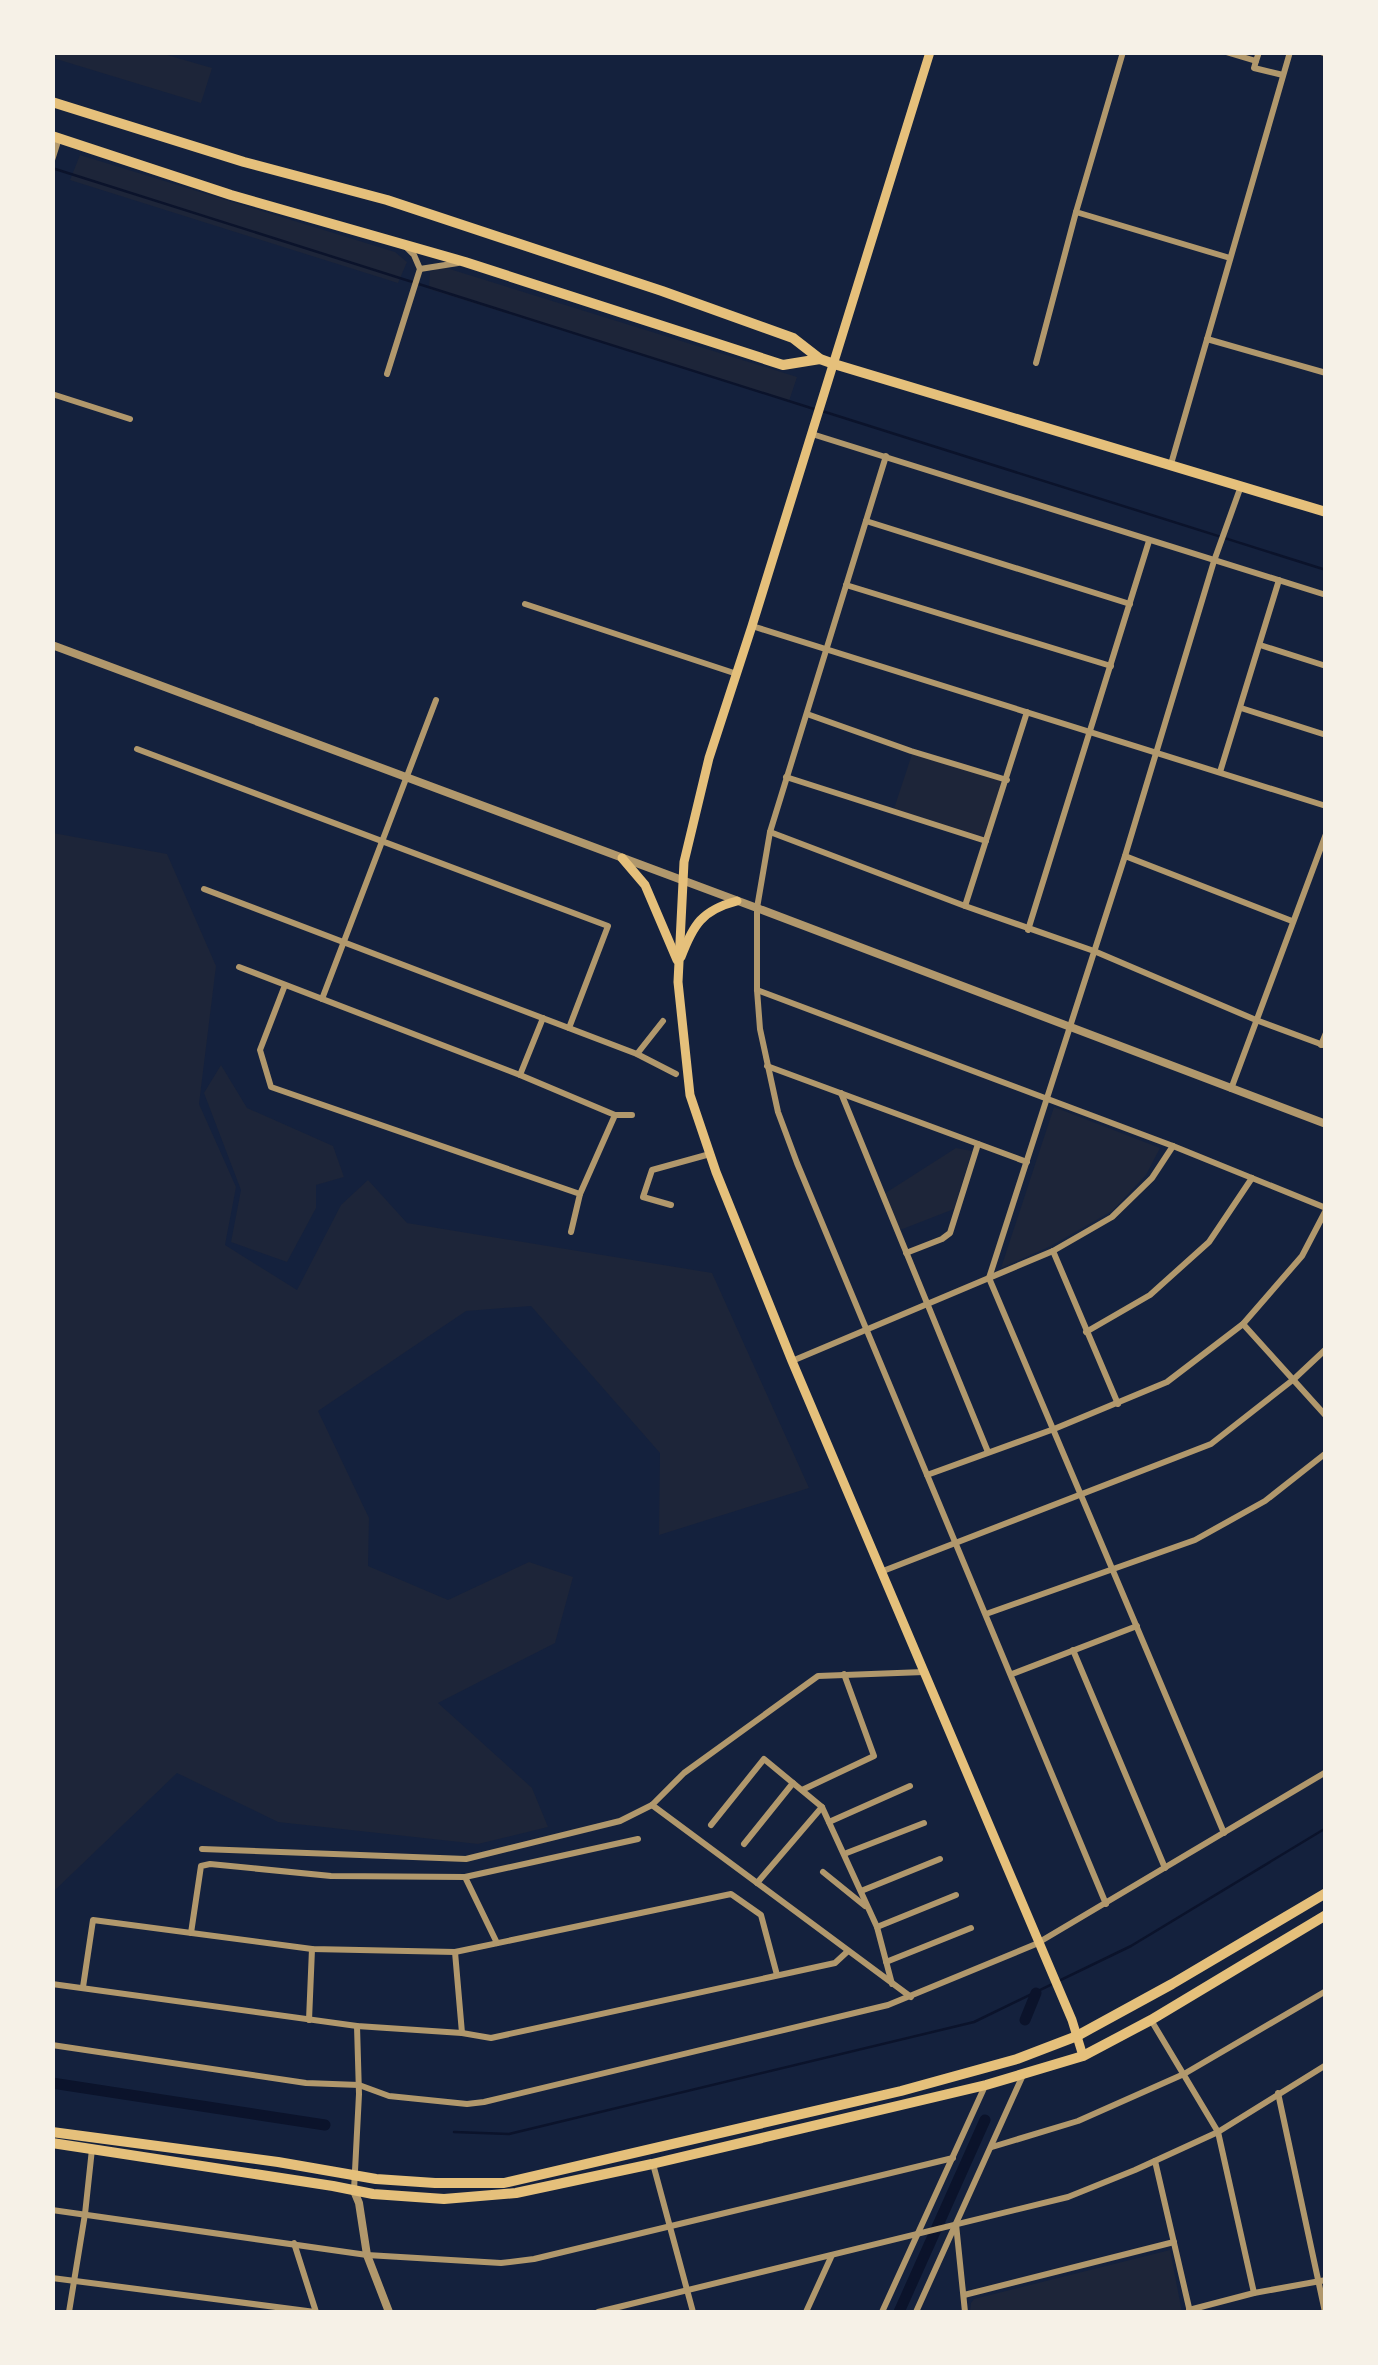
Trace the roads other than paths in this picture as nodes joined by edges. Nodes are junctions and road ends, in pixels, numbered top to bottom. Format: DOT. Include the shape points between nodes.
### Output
graph roads {
  1 [pos="930,52"];
  2 [pos="1123,52"];
  3 [pos="1226,52"];
  4 [pos="1290,52"];
  5 [pos="1257,57"];
  6 [pos="1283,76"];
  7 [pos="52,102"];
  8 [pos="56,137"];
  9 [pos="52,160"];
  10 [pos="1076,212"];
  11 [pos="404,245"];
  12 [pos="1230,258"];
  13 [pos="465,262"];
  14 [pos="420,269"];
  15 [pos="1207,339"];
  16 [pos="820,359"];
  17 [pos="1036,363"];
  18 [pos="834,364"];
  19 [pos="1326,373"];
  20 [pos="387,374"];
  21 [pos="52,394"];
  22 [pos="130,419"];
  23 [pos="812,431"];
  24 [pos="886,456"];
  25 [pos="1171,465"];
  26 [pos="1240,486"];
  27 [pos="1326,512"];
  28 [pos="866,521"];
  29 [pos="1149,541"];
  30 [pos="1214,561"];
  31 [pos="1279,580"];
  32 [pos="846,585"];
  33 [pos="1326,595"];
  34 [pos="525,604"];
  35 [pos="1130,604"];
  36 [pos="752,626"];
  37 [pos="1260,645"];
  38 [pos="52,646"];
  39 [pos="825,649"];
  40 [pos="1111,666"];
  41 [pos="1326,666"];
  42 [pos="736,674"];
  43 [pos="436,700"];
  44 [pos="1241,708"];
  45 [pos="1027,712"];
  46 [pos="807,714"];
  47 [pos="1090,732"];
  48 [pos="1326,734"];
  49 [pos="137,748"];
  50 [pos="1155,753"];
  51 [pos="1220,772"];
  52 [pos="408,777"];
  53 [pos="786,777"];
  54 [pos="1007,780"];
  55 [pos="1326,806"];
  56 [pos="770,832"];
  57 [pos="1326,834"];
  58 [pos="986,841"];
  59 [pos="383,842"];
  60 [pos="1125,856"];
  61 [pos="622,858"];
  62 [pos="682,880"];
  63 [pos="204,889"];
  64 [pos="736,900"];
  65 [pos="966,906"];
  66 [pos="757,908"];
  67 [pos="1292,921"];
  68 [pos="1028,930"];
  69 [pos="344,943"];
  70 [pos="1094,952"];
  71 [pos="678,964"];
  72 [pos="239,967"];
  73 [pos="284,985"];
  74 [pos="757,990"];
  75 [pos="322,1000"];
  76 [pos="543,1018"];
  77 [pos="1256,1020"];
  78 [pos="663,1021"];
  79 [pos="1070,1026"];
  80 [pos="569,1028"];
  81 [pos="1326,1033"];
  82 [pos="1323,1045"];
  83 [pos="636,1054"];
  84 [pos="767,1066"];
  85 [pos="676,1074"];
  86 [pos="520,1075"];
  87 [pos="1231,1089"];
  88 [pos="841,1094"];
  89 [pos="1047,1098"];
  90 [pos="615,1115"];
  91 [pos="632,1115"];
  92 [pos="1326,1124"];
  93 [pos="978,1144"];
  94 [pos="1172,1146"];
  95 [pos="710,1154"];
  96 [pos="1026,1162"];
  97 [pos="1252,1178"];
  98 [pos="580,1194"];
  99 [pos="671,1206"];
  100 [pos="1326,1209"];
  101 [pos="571,1232"];
  102 [pos="1053,1251"];
  103 [pos="906,1252"];
  104 [pos="989,1278"];
  105 [pos="928,1304"];
  106 [pos="1244,1324"];
  107 [pos="866,1330"];
  108 [pos="1086,1332"];
  109 [pos="1326,1349"];
  110 [pos="792,1361"];
  111 [pos="1294,1379"];
  112 [pos="1118,1404"];
  113 [pos="1326,1416"];
  114 [pos="1054,1430"];
  115 [pos="988,1452"];
  116 [pos="1326,1453"];
  117 [pos="927,1475"];
  118 [pos="1080,1494"];
  119 [pos="956,1543"];
  120 [pos="1112,1570"];
  121 [pos="883,1571"];
  122 [pos="986,1614"];
  123 [pos="1136,1626"];
  124 [pos="1072,1650"];
  125 [pos="924,1672"];
  126 [pos="844,1674"];
  127 [pos="1012,1674"];
  128 [pos="1326,1772"];
  129 [pos="793,1783"];
  130 [pos="910,1786"];
  131 [pos="802,1790"];
  132 [pos="652,1805"];
  133 [pos="822,1807"];
  134 [pos="829,1822"];
  135 [pos="924,1823"];
  136 [pos="712,1825"];
  137 [pos="1224,1833"];
  138 [pos="638,1839"];
  139 [pos="744,1844"];
  140 [pos="202,1849"];
  141 [pos="844,1854"];
  142 [pos="940,1859"];
  143 [pos="1165,1868"];
  144 [pos="823,1872"];
  145 [pos="464,1877"];
  146 [pos="757,1883"];
  147 [pos="860,1891"];
  148 [pos="1326,1893"];
  149 [pos="956,1895"];
  150 [pos="1106,1904"];
  151 [pos="870,1910"];
  152 [pos="1326,1914"];
  153 [pos="877,1926"];
  154 [pos="972,1928"];
  155 [pos="191,1933"];
  156 [pos="496,1943"];
  157 [pos="1041,1947"];
  158 [pos="312,1948"];
  159 [pos="848,1951"];
  160 [pos="455,1952"];
  161 [pos="886,1962"];
  162 [pos="777,1976"];
  163 [pos="52,1984"];
  164 [pos="892,1984"];
  165 [pos="83,1987"];
  166 [pos="1326,1991"];
  167 [pos="912,1997"];
  168 [pos="309,2020"];
  169 [pos="1152,2020"];
  170 [pos="357,2026"];
  171 [pos="462,2033"];
  172 [pos="1077,2036"];
  173 [pos="52,2046"];
  174 [pos="1083,2056"];
  175 [pos="1326,2065"];
  176 [pos="1023,2074"];
  177 [pos="1184,2074"];
  178 [pos="986,2085"];
  179 [pos="359,2089"];
  180 [pos="1278,2093"];
  181 [pos="52,2132"];
  182 [pos="1218,2132"];
  183 [pos="52,2143"];
  184 [pos="992,2147"];
  185 [pos="92,2148"];
  186 [pos="954,2158"];
  187 [pos="1155,2161"];
  188 [pos="652,2164"];
  189 [pos="354,2176"];
  190 [pos="354,2191"];
  191 [pos="52,2210"];
  192 [pos="86,2214"];
  193 [pos="956,2224"];
  194 [pos="670,2225"];
  195 [pos="922,2233"];
  196 [pos="1174,2242"];
  197 [pos="294,2243"];
  198 [pos="367,2255"];
  199 [pos="832,2256"];
  200 [pos="52,2278"];
  201 [pos="73,2280"];
  202 [pos="1322,2281"];
  203 [pos="687,2291"];
  204 [pos="1254,2294"];
  205 [pos="964,2295"];
  206 [pos="621,2310"];
  207 [pos="1189,2311"];
  208 [pos="69,2312"];
  209 [pos="316,2312"];
  210 [pos="389,2312"];
  211 [pos="598,2312"];
  212 [pos="694,2312"];
  213 [pos="806,2312"];
  214 [pos="882,2312"];
  215 [pos="916,2312"];
  216 [pos="966,2312"];
  217 [pos="1324,2312"];
  1 -- 18 [label="main road"];
  2 -- 10 [label="street"];
  3 -- 5 [label="street"];
  4 -- 6 [label="street"];
  5 -- 6 [label="street" via="1254,68"];
  6 -- 12 [label="street"];
  7 -- 16 [label="main road" via="387,200 644,285 793,338"];
  8 -- 9 [label="street"];
  8 -- 11 [label="main road"];
  10 -- 12 [label="street"];
  10 -- 17 [label="street"];
  11 -- 13 [label="main road"];
  11 -- 14 [label="street"];
  12 -- 15 [label="street"];
  13 -- 14 [label="street"];
  13 -- 16 [label="main road" via="784,364"];
  14 -- 20 [label="street"];
  15 -- 19 [label="street"];
  15 -- 25 [label="street"];
  16 -- 18 [label="main road"];
  18 -- 23 [label="main road"];
  18 -- 25 [label="main road"];
  21 -- 22 [label="street"];
  23 -- 24 [label="street"];
  23 -- 36 [label="main road"];
  24 -- 28 [label="street"];
  24 -- 29 [label="street"];
  25 -- 26 [label="main road"];
  26 -- 27 [label="main road"];
  26 -- 30 [label="street"];
  28 -- 32 [label="street"];
  28 -- 35 [label="street"];
  29 -- 30 [label="street"];
  29 -- 35 [label="street"];
  30 -- 31 [label="street"];
  30 -- 50 [label="street"];
  31 -- 33 [label="street"];
  31 -- 37 [label="street"];
  32 -- 39 [label="street"];
  32 -- 40 [label="street"];
  34 -- 42 [label="street"];
  35 -- 40 [label="street"];
  36 -- 39 [label="street"];
  36 -- 42 [label="main road"];
  37 -- 41 [label="street"];
  37 -- 44 [label="street"];
  38 -- 52 [label="street"];
  39 -- 45 [label="street"];
  39 -- 46 [label="street"];
  40 -- 47 [label="street"];
  42 -- 62 [label="main road"];
  43 -- 52 [label="street"];
  44 -- 48 [label="street"];
  44 -- 51 [label="street"];
  45 -- 47 [label="street"];
  45 -- 54 [label="street"];
  46 -- 53 [label="street"];
  46 -- 54 [label="street"];
  47 -- 50 [label="street"];
  47 -- 68 [label="street"];
  49 -- 59 [label="street"];
  50 -- 51 [label="street"];
  50 -- 60 [label="street"];
  51 -- 55 [label="street"];
  52 -- 59 [label="street"];
  52 -- 61 [label="street"];
  53 -- 56 [label="street"];
  53 -- 58 [label="street"];
  54 -- 58 [label="street"];
  56 -- 65 [label="street"];
  56 -- 66 [label="street"];
  57 -- 67 [label="street"];
  58 -- 65 [label="street"];
  59 -- 69 [label="street"];
  59 -- 80 [label="street" via="608,926"];
  60 -- 67 [label="street"];
  60 -- 70 [label="street"];
  61 -- 62 [label="street"];
  61 -- 71 [label="main road" via="645,886"];
  62 -- 64 [label="street"];
  62 -- 71 [label="main road"];
  63 -- 69 [label="street"];
  64 -- 66 [label="street"];
  64 -- 71 [label="main road" via="694,926"];
  65 -- 68 [label="street"];
  66 -- 74 [label="street"];
  66 -- 79 [label="street"];
  67 -- 77 [label="street"];
  68 -- 70 [label="street"];
  69 -- 75 [label="street"];
  69 -- 76 [label="street"];
  70 -- 77 [label="street"];
  70 -- 79 [label="street"];
  71 -- 95 [label="main road" via="690,1095"];
  72 -- 73 [label="street"];
  73 -- 75 [label="street"];
  73 -- 98 [label="street" via="260,1050 271,1087"];
  74 -- 84 [label="street"];
  74 -- 89 [label="street"];
  75 -- 86 [label="street"];
  76 -- 80 [label="street"];
  76 -- 86 [label="street"];
  77 -- 82 [label="street"];
  77 -- 87 [label="street"];
  78 -- 83 [label="street"];
  79 -- 87 [label="street"];
  79 -- 89 [label="street"];
  80 -- 83 [label="street"];
  81 -- 82 [label="street"];
  83 -- 85 [label="street"];
  84 -- 88 [label="street"];
  84 -- 107 [label="street" via="790,1146"];
  86 -- 90 [label="street"];
  87 -- 92 [label="street"];
  88 -- 93 [label="street"];
  88 -- 103 [label="street"];
  89 -- 94 [label="street"];
  89 -- 96 [label="street"];
  90 -- 91 [label="street"];
  90 -- 98 [label="street"];
  93 -- 96 [label="street"];
  93 -- 103 [label="street" via="950,1233"];
  94 -- 97 [label="street"];
  94 -- 102 [label="street" via="1152,1178 1112,1217"];
  95 -- 99 [label="street" via="652,1170 643,1197"];
  95 -- 110 [label="main road"];
  96 -- 104 [label="street"];
  97 -- 100 [label="street"];
  97 -- 108 [label="street" via="1209,1242 1150,1295"];
  98 -- 101 [label="street"];
  100 -- 106 [label="street" via="1302,1256"];
  102 -- 104 [label="street"];
  102 -- 108 [label="street"];
  103 -- 105 [label="street"];
  104 -- 105 [label="street"];
  104 -- 114 [label="street"];
  105 -- 107 [label="street"];
  105 -- 115 [label="street"];
  106 -- 111 [label="street"];
  106 -- 112 [label="street" via="1168,1382"];
  107 -- 110 [label="street"];
  107 -- 117 [label="street"];
  108 -- 112 [label="street"];
  109 -- 111 [label="street"];
  110 -- 121 [label="main road"];
  111 -- 113 [label="street"];
  111 -- 118 [label="street" via="1212,1444"];
  112 -- 114 [label="street"];
  114 -- 115 [label="street"];
  114 -- 118 [label="street"];
  115 -- 117 [label="street"];
  116 -- 120 [label="street" via="1266,1501 1195,1540"];
  117 -- 119 [label="street"];
  118 -- 119 [label="street"];
  118 -- 120 [label="street"];
  119 -- 121 [label="street"];
  119 -- 122 [label="street"];
  120 -- 122 [label="street"];
  120 -- 123 [label="street"];
  121 -- 125 [label="main road"];
  122 -- 127 [label="street"];
  123 -- 124 [label="street"];
  123 -- 137 [label="street"];
  124 -- 127 [label="street"];
  124 -- 143 [label="street"];
  125 -- 126 [label="street"];
  125 -- 157 [label="main road"];
  126 -- 131 [label="street" via="874,1756"];
  126 -- 132 [label="street" via="818,1676"];
  127 -- 150 [label="street"];
  128 -- 137 [label="street"];
  129 -- 131 [label="street"];
  129 -- 136 [label="street" via="764,1759"];
  129 -- 139 [label="street"];
  130 -- 134 [label="street"];
  131 -- 133 [label="street"];
  132 -- 140 [label="street" via="620,1820 466,1860"];
  132 -- 146 [label="street"];
  133 -- 134 [label="street"];
  133 -- 146 [label="street"];
  134 -- 141 [label="street"];
  135 -- 141 [label="street"];
  137 -- 143 [label="street"];
  138 -- 145 [label="street"];
  141 -- 147 [label="street"];
  142 -- 147 [label="street"];
  143 -- 150 [label="street"];
  144 -- 151 [label="street"];
  145 -- 155 [label="street" via="331,1876 210,1864 202,1866"];
  145 -- 156 [label="street"];
  146 -- 159 [label="street"];
  147 -- 151 [label="street"];
  148 -- 172 [label="main road"];
  149 -- 153 [label="street"];
  150 -- 157 [label="street"];
  151 -- 153 [label="street"];
  152 -- 169 [label="main road"];
  153 -- 161 [label="street"];
  154 -- 161 [label="street"];
  155 -- 158 [label="street"];
  155 -- 165 [label="street" via="93,1920"];
  156 -- 160 [label="street"];
  156 -- 162 [label="street" via="730,1894 761,1915"];
  157 -- 167 [label="street"];
  157 -- 172 [label="main road"];
  158 -- 160 [label="street"];
  158 -- 168 [label="street"];
  159 -- 162 [label="street" via="835,1963"];
  159 -- 164 [label="street"];
  160 -- 171 [label="street"];
  161 -- 164 [label="street"];
  162 -- 171 [label="street" via="490,2038"];
  163 -- 165 [label="street"];
  164 -- 167 [label="street"];
  165 -- 168 [label="street"];
  166 -- 177 [label="street"];
  167 -- 179 [label="street" via="484,2102"];
  168 -- 170 [label="street"];
  169 -- 174 [label="main road"];
  169 -- 177 [label="street"];
  170 -- 171 [label="street"];
  170 -- 179 [label="street"];
  172 -- 174 [label="main road"];
  172 -- 189 [label="main road" via="901,2091 504,2183"];
  173 -- 179 [label="street"];
  174 -- 176 [label="main road"];
  175 -- 180 [label="street"];
  176 -- 178 [label="main road"];
  176 -- 184 [label="street"];
  177 -- 182 [label="street"];
  177 -- 184 [label="street" via="1078,2121"];
  178 -- 186 [label="street"];
  178 -- 188 [label="main road"];
  179 -- 189 [label="street"];
  180 -- 182 [label="street"];
  180 -- 202 [label="street"];
  181 -- 189 [label="main road"];
  182 -- 187 [label="street"];
  182 -- 204 [label="street"];
  183 -- 185 [label="main road"];
  184 -- 193 [label="street"];
  185 -- 190 [label="main road"];
  185 -- 192 [label="street"];
  186 -- 194 [label="street"];
  186 -- 195 [label="street"];
  187 -- 193 [label="street" via="1068,2196"];
  187 -- 196 [label="street"];
  188 -- 190 [label="main road" via="516,2194 444,2200"];
  188 -- 194 [label="street"];
  189 -- 190 [label="street"];
  190 -- 198 [label="street"];
  191 -- 192 [label="street"];
  192 -- 197 [label="street"];
  192 -- 201 [label="street"];
  193 -- 195 [label="street"];
  193 -- 205 [label="street"];
  193 -- 215 [label="street"];
  194 -- 198 [label="street" via="534,2259"];
  194 -- 203 [label="street"];
  195 -- 199 [label="street"];
  195 -- 214 [label="street"];
  196 -- 205 [label="street"];
  196 -- 207 [label="street"];
  197 -- 198 [label="street"];
  197 -- 209 [label="street"];
  198 -- 210 [label="street"];
  199 -- 203 [label="street"];
  199 -- 213 [label="street"];
  200 -- 201 [label="street"];
  201 -- 208 [label="street"];
  201 -- 209 [label="street"];
  202 -- 204 [label="street"];
  202 -- 217 [label="street"];
  203 -- 206 [label="street"];
  203 -- 212 [label="street"];
  204 -- 207 [label="street"];
  205 -- 216 [label="street"];
  206 -- 211 [label="street"];
}
